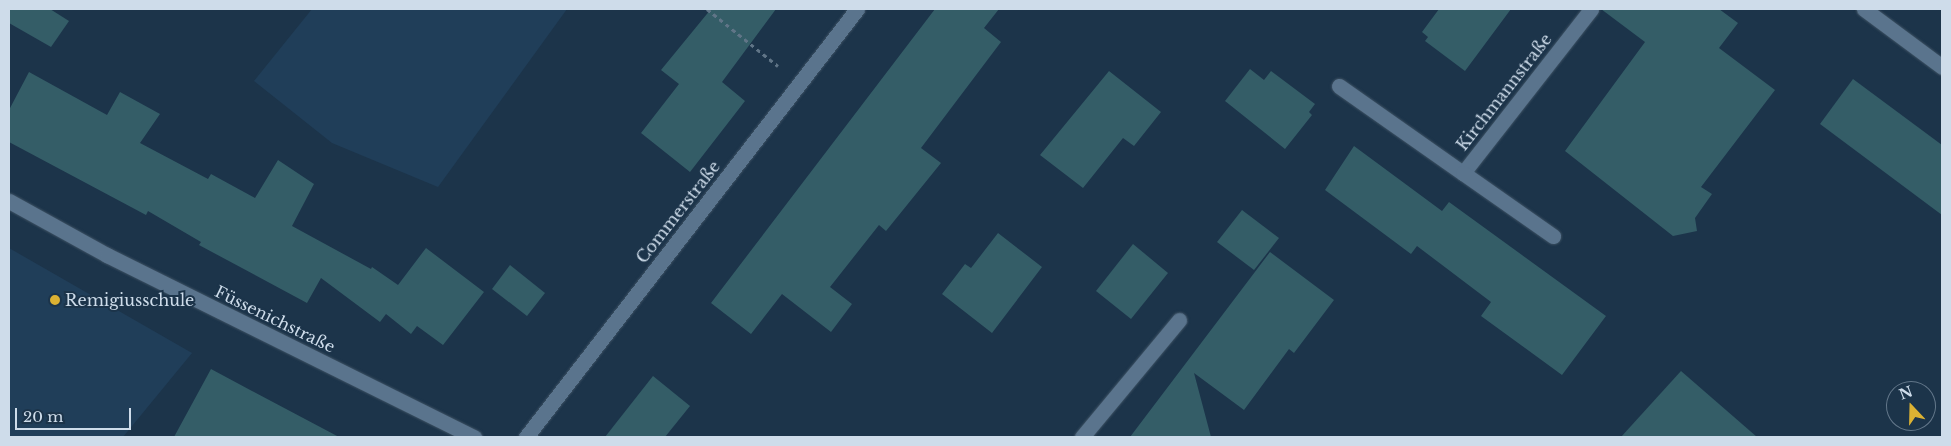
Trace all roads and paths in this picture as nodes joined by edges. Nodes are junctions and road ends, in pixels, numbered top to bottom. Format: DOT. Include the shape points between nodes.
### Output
graph roads {
  1 [pos="707,9"];
  2 [pos="857,9"];
  3 [pos="1591,9"];
  4 [pos="1864,9"];
  5 [pos="1942,67"];
  6 [pos="800,84"];
  7 [pos="1340,86"];
  8 [pos="1463,173"];
  9 [pos="9,201"];
  10 [pos="1553,236"];
  11 [pos="1179,320"];
  12 [pos="474,437"];
  13 [pos="526,437"];
  14 [pos="1082,437"];
  1 -- 6 [label="path"];
  2 -- 6 [label="street, Commerstraße"];
  3 -- 8 [label="street, Kirchmannstraße"];
  4 -- 5 [label="street"];
  6 -- 13 [label="street, Commerstraße"];
  7 -- 8 [label="street, Kirchmannstraße"];
  8 -- 10 [label="street, Kirchmannstraße"];
  9 -- 12 [label="street, Füssenichstraße" via="107,255"];
  11 -- 14 [label="street"];
}
